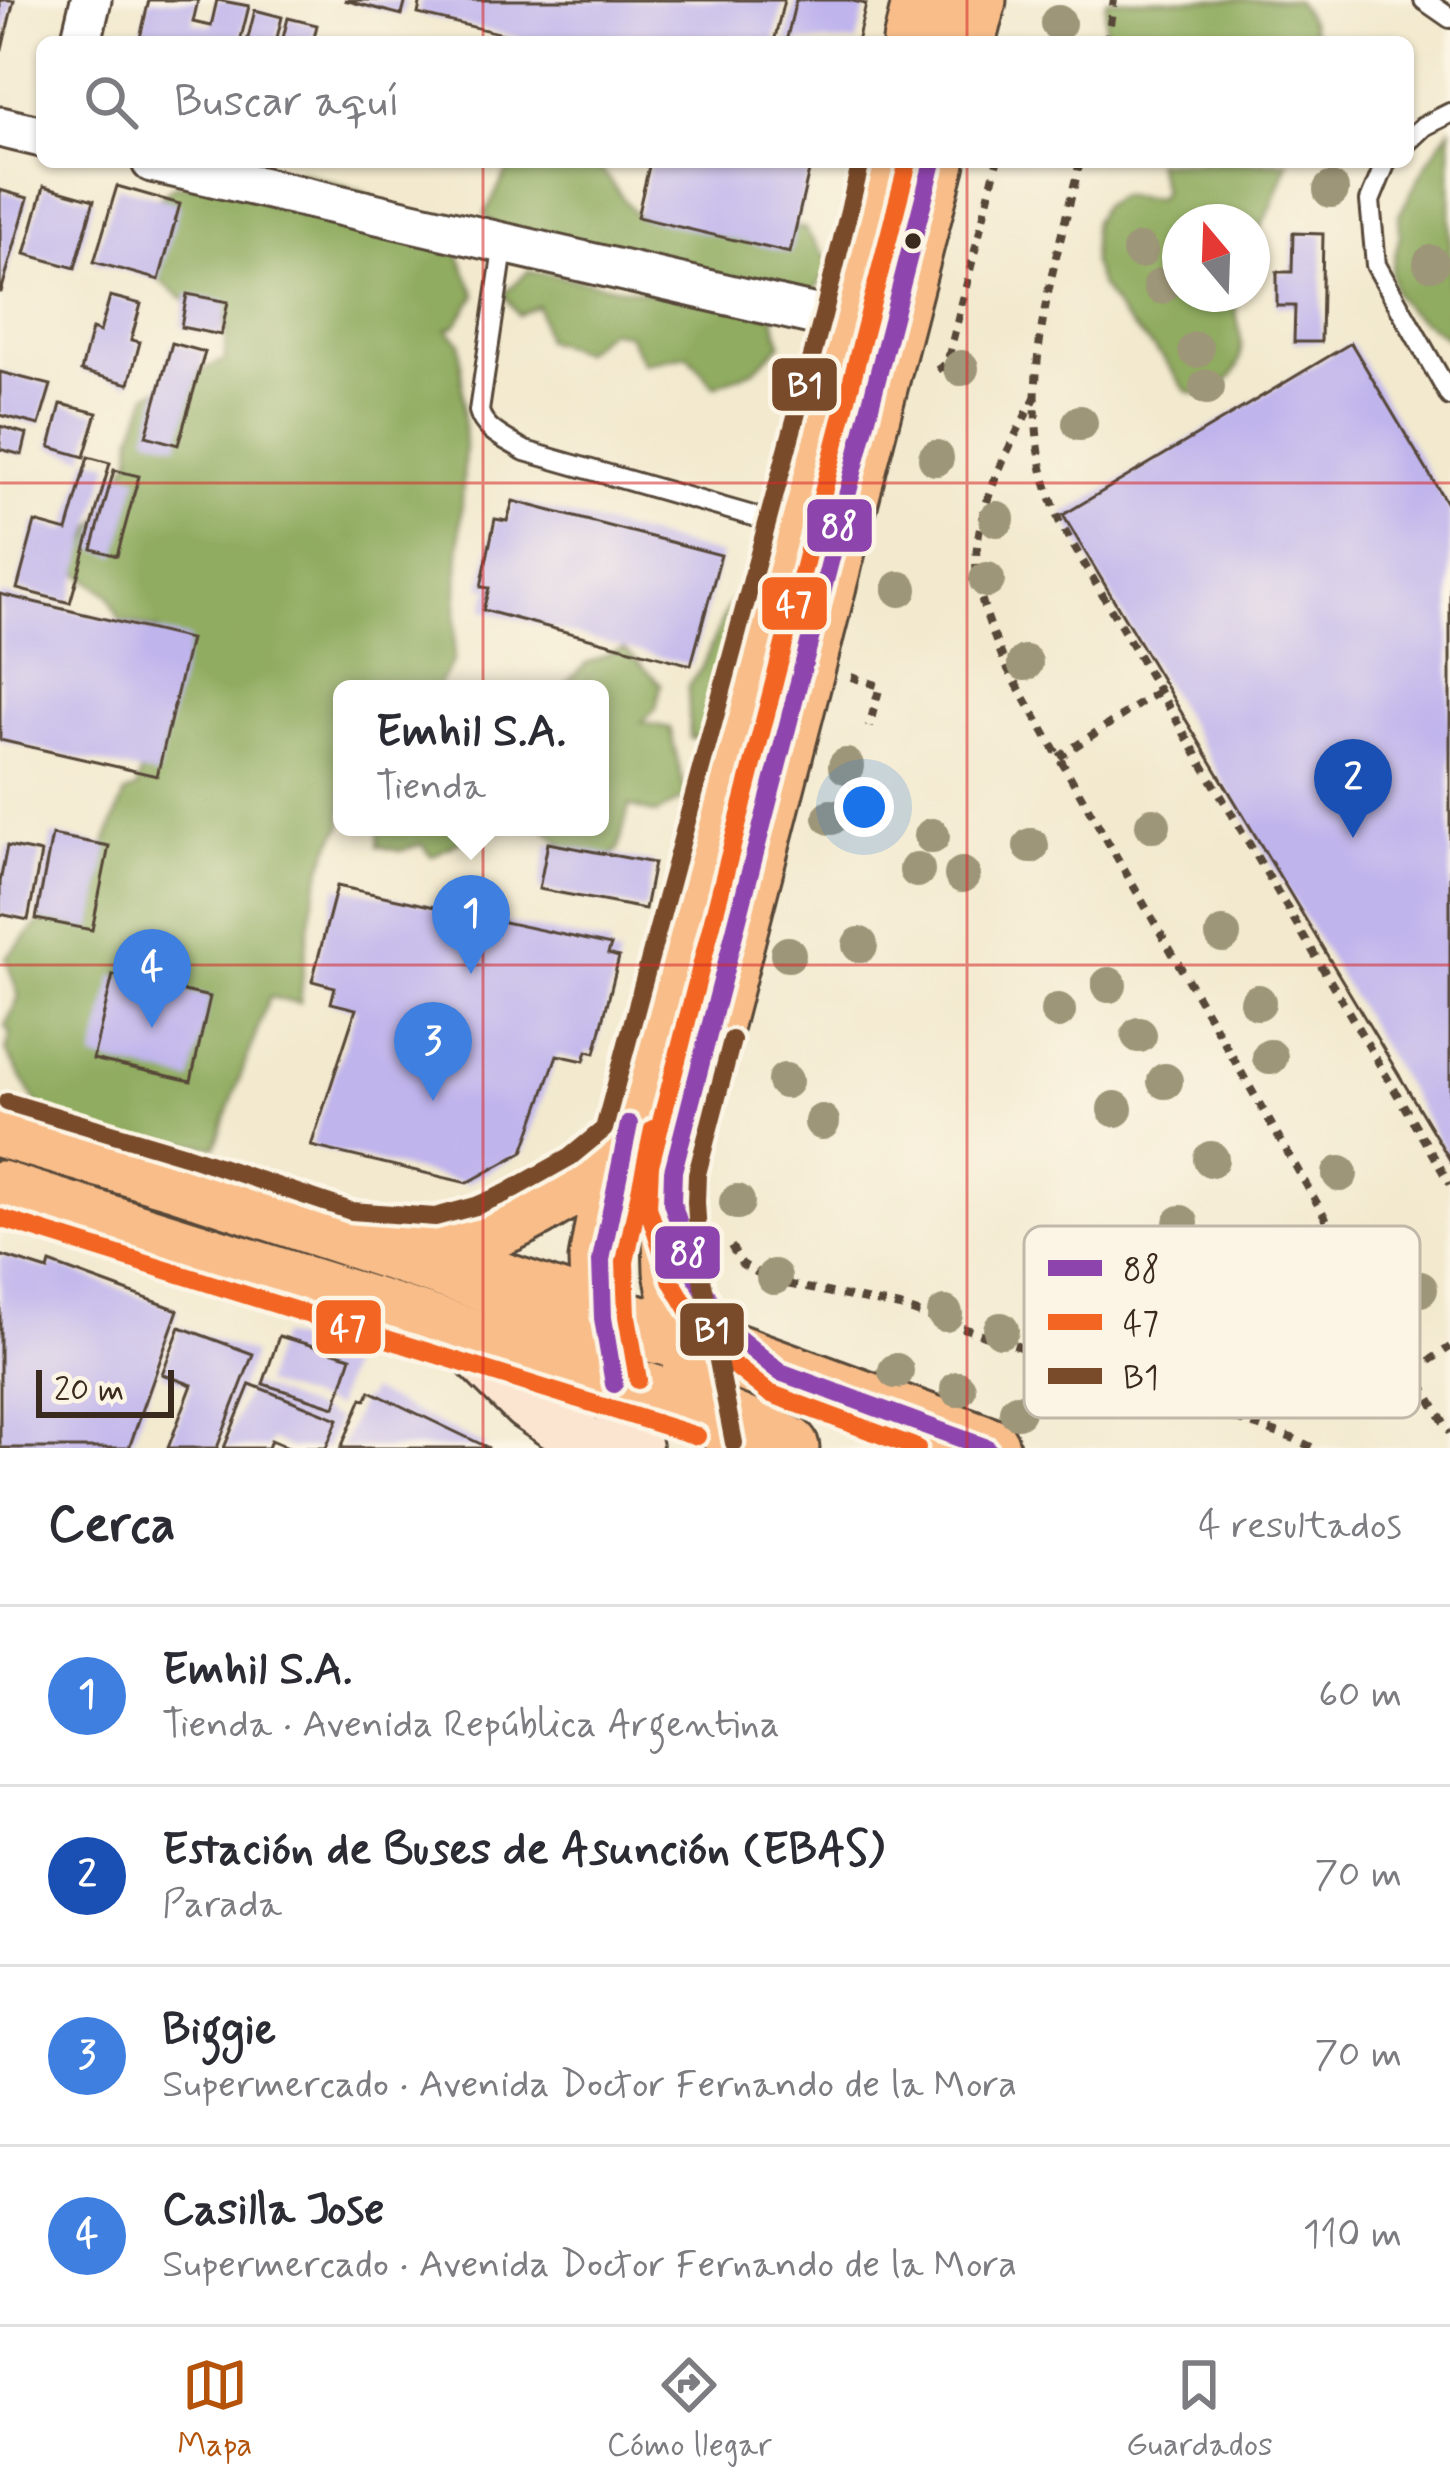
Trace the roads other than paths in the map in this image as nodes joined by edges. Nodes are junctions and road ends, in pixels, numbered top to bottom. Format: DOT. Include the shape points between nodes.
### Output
graph roads {
  1 [pos="91,0"];
  2 [pos="926,0"];
  3 [pos="974,0"];
  4 [pos="1424,0"];
  5 [pos="1450,18"];
  6 [pos="82,36"];
  7 [pos="917,36"];
  8 [pos="965,36"];
  9 [pos="1450,112"];
  10 [pos="0,127"];
  11 [pos="1414,135"];
  12 [pos="36,136"];
  13 [pos="178,168"];
  14 [pos="884,168"];
  15 [pos="931,168"];
  16 [pos="1383,168"];
  17 [pos="504,243"];
  18 [pos="846,322"];
  19 [pos="1450,396"];
  20 [pos="792,526"];
  21 [pos="0,1125"];
  22 [pos="625,1142"];
  23 [pos="0,1193"];
  24 [pos="672,1202"];
  25 [pos="346,1235"];
  26 [pos="603,1318"];
  27 [pos="463,1339"];
  28 [pos="688,1339"];
  29 [pos="780,1372"];
  30 [pos="614,1384"];
  31 [pos="707,1431"];
  32 [pos="587,1448"];
  33 [pos="634,1448"];
  34 [pos="787,1448"];
  35 [pos="987,1448"];
  1 -- 6 [label="street"];
  2 -- 7 [label="highway"];
  3 -- 8 [label="highway"];
  4 -- 5 [label="lane"];
  9 -- 11 [label="lane"];
  10 -- 12 [label="street"];
  13 -- 17 [label="street"];
  14 -- 18 [label="highway"];
  15 -- 24 [label="highway" via="673,1171"];
  16 -- 19 [label="lane" via="1370,200 1376,265"];
  17 -- 18 [label="street"];
  17 -- 20 [label="lane" via="479,411 492,430 524,451"];
  18 -- 20 [label="highway"];
  20 -- 22 [label="highway"];
  21 -- 25 [label="highway"];
  22 -- 25 [label="highway" via="584,1177 484,1229 437,1241"];
  22 -- 26 [label="highway" via="601,1260"];
  23 -- 27 [label="highway"];
  24 -- 28 [label="highway"];
  24 -- 29 [label="highway" via="695,1275 727,1329"];
  25 -- 26 [label="highway"];
  26 -- 28 [label="highway"];
  26 -- 30 [label="highway"];
  27 -- 30 [label="highway"];
  27 -- 32 [label="main road"];
  28 -- 29 [label="highway"];
  28 -- 31 [label="highway"];
  29 -- 35 [label="highway"];
  30 -- 31 [label="highway"];
  30 -- 33 [label="main road"];
  31 -- 34 [label="highway"];
}
